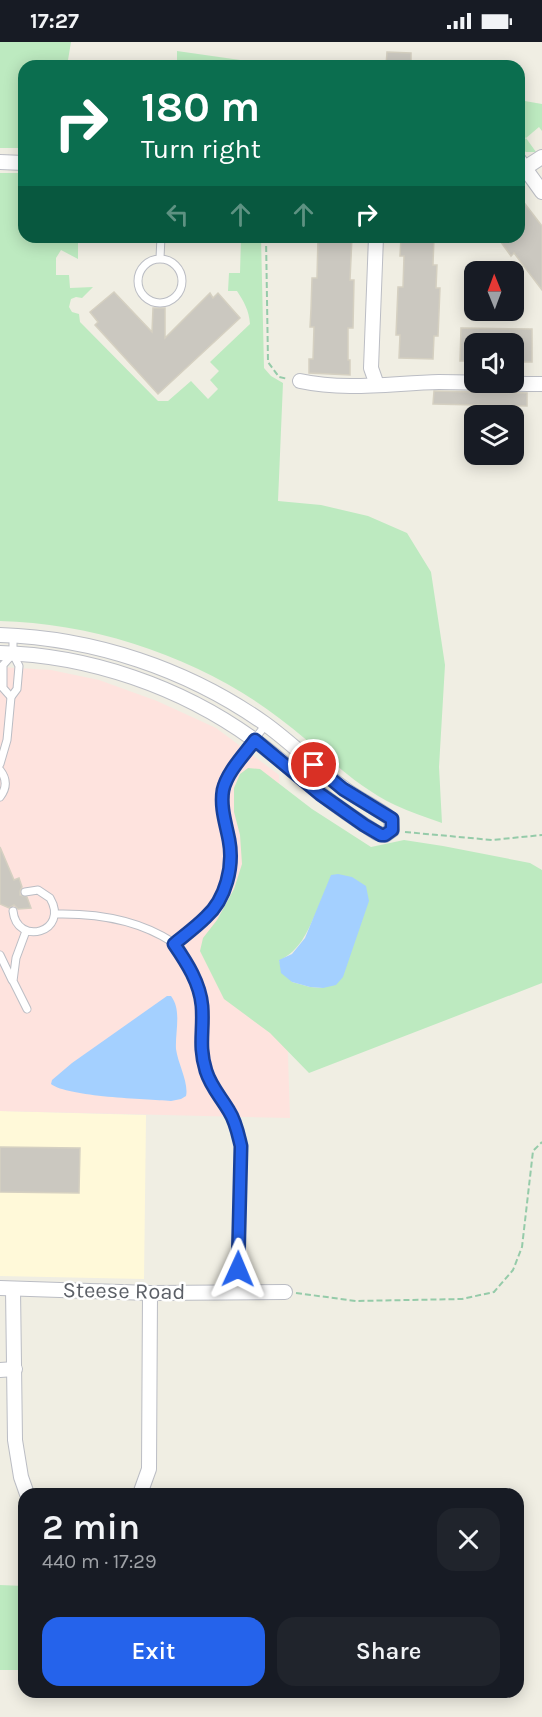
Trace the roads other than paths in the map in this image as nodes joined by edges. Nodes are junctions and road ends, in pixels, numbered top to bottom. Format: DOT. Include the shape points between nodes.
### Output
graph roads {
  1 [pos="542,158"];
  2 [pos="0,162"];
  3 [pos="18,163"];
  4 [pos="525,163"];
  5 [pos="525,168"];
  6 [pos="542,192"];
  7 [pos="161,243"];
  8 [pos="376,243"];
  9 [pos="160,258"];
  10 [pos="300,381"];
  11 [pos="542,384"];
  12 [pos="376,385"];
  13 [pos="6,635"];
  14 [pos="6,653"];
  15 [pos="11,697"];
  16 [pos="266,724"];
  17 [pos="255,740"];
  18 [pos="0,764"];
  19 [pos="0,770"];
  20 [pos="0,797"];
  21 [pos="25,892"];
  22 [pos="13,911"];
  23 [pos="55,914"];
  24 [pos="26,930"];
  25 [pos="174,944"];
  26 [pos="0,955"];
  27 [pos="13,981"];
  28 [pos="27,1009"];
  29 [pos="7,1288"];
  30 [pos="238,1292"];
  31 [pos="285,1292"];
  32 [pos="150,1293"];
  33 [pos="15,1369"];
  34 [pos="0,1370"];
  35 [pos="25,1488"];
  36 [pos="143,1488"];
  1 -- 4 [label="street"];
  2 -- 3 [label="street"];
  5 -- 6 [label="street"];
  7 -- 9 [label="lane"];
  8 -- 12 [label="street" via="371,368"];
  9 -- 9 [label="lane" via="173,263 183,281 173,299 158,303 144,297 138,284 146,263"];
  10 -- 12 [label="street"];
  11 -- 12 [label="street"];
  13 -- 14 [label="lane"];
  13 -- 16 [label="street" via="72,642 145,662 199,685"];
  14 -- 15 [label="lane" via="3,688"];
  14 -- 15 [label="lane" via="20,666 17,689"];
  14 -- 17 [label="street" via="68,661 134,678 201,707"];
  15 -- 18 [label="lane" via="7,740"];
  16 -- 17 [label="lane"];
  16 -- 17 [label="street" via="343,789 392,819 392,830 381,835 364,825"];
  17 -- 25 [label="lane" via="223,790 231,857 221,896 208,916"];
  19 -- 20 [label="lane" via="6,786"];
  21 -- 23 [label="lane" via="45,893 54,904"];
  22 -- 24 [label="lane" via="15,921"];
  23 -- 24 [label="lane" via="45,929"];
  23 -- 25 [label="lane" via="115,918 160,934"];
  24 -- 27 [label="lane"];
  25 -- 30 [label="lane" via="199,988 201,1049 206,1073 237,1127 241,1146"];
  26 -- 27 [label="lane"];
  27 -- 28 [label="lane"];
  29 -- 32 [label="street, Steese Road"];
  29 -- 33 [label="street"];
  30 -- 31 [label="street, Steese Road"];
  30 -- 32 [label="street, Steese Road"];
  32 -- 36 [label="street" via="149,1469"];
  33 -- 34 [label="street"];
  33 -- 35 [label="street" via="15,1440"];
}
